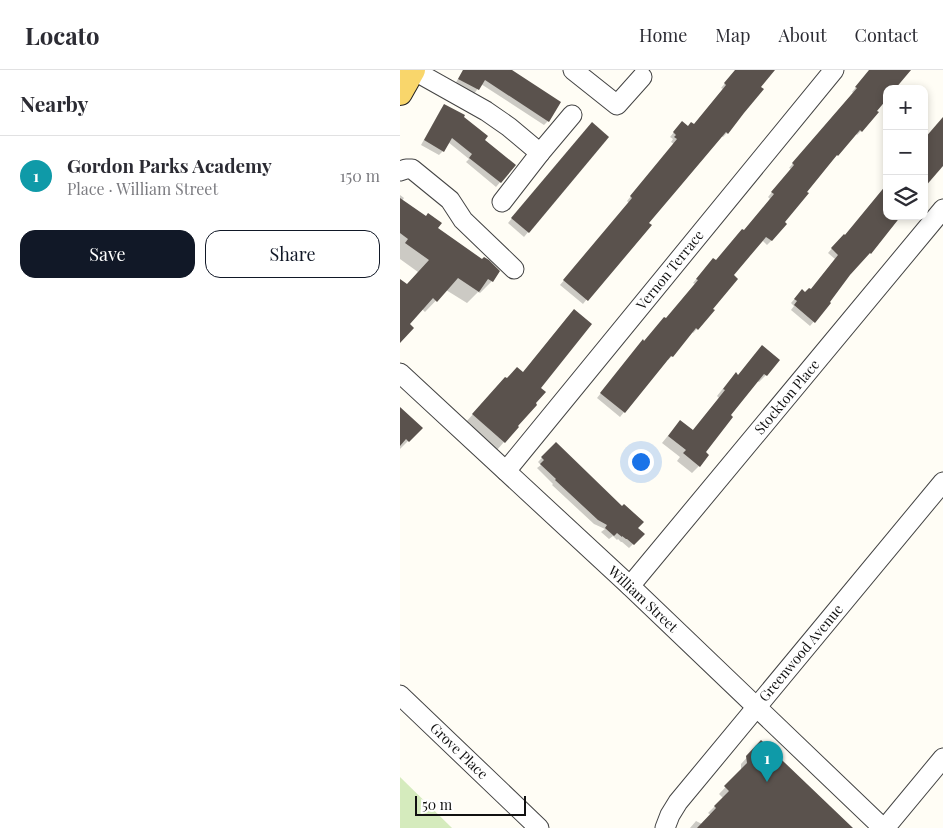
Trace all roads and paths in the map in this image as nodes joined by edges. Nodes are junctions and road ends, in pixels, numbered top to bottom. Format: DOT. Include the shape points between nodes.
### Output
graph roads {
  1 [pos="413,70"];
  2 [pos="573,70"];
  3 [pos="834,70"];
  4 [pos="642,77"];
  5 [pos="400,93"];
  6 [pos="572,115"];
  7 [pos="540,153"];
  8 [pos="400,171"];
  9 [pos="502,202"];
  10 [pos="943,209"];
  11 [pos="514,269"];
  12 [pos="400,374"];
  13 [pos="506,471"];
  14 [pos="943,482"];
  15 [pos="630,586"];
  16 [pos="400,695"];
  17 [pos="757,707"];
  18 [pos="943,758"];
  19 [pos="539,828"];
  20 [pos="665,828"];
  21 [pos="884,828"];
  1 -- 5 [label="main road"];
  1 -- 7 [label="street" via="486,111"];
  2 -- 4 [label="street" via="616,105"];
  3 -- 13 [label="street, Vernon Terrace"];
  6 -- 7 [label="street"];
  7 -- 9 [label="street"];
  8 -- 11 [label="street" via="412,169 450,200 463,220"];
  10 -- 15 [label="street, Stockton Place"];
  12 -- 13 [label="street, William Street"];
  13 -- 15 [label="street, William Street"];
  14 -- 17 [label="street, Greenwood Avenue"];
  15 -- 17 [label="street, William Street"];
  16 -- 19 [label="street, Grove Place"];
  17 -- 20 [label="street, Greenwood Avenue" via="678,802"];
  17 -- 21 [label="street, William Street"];
  18 -- 21 [label="street"];
}
